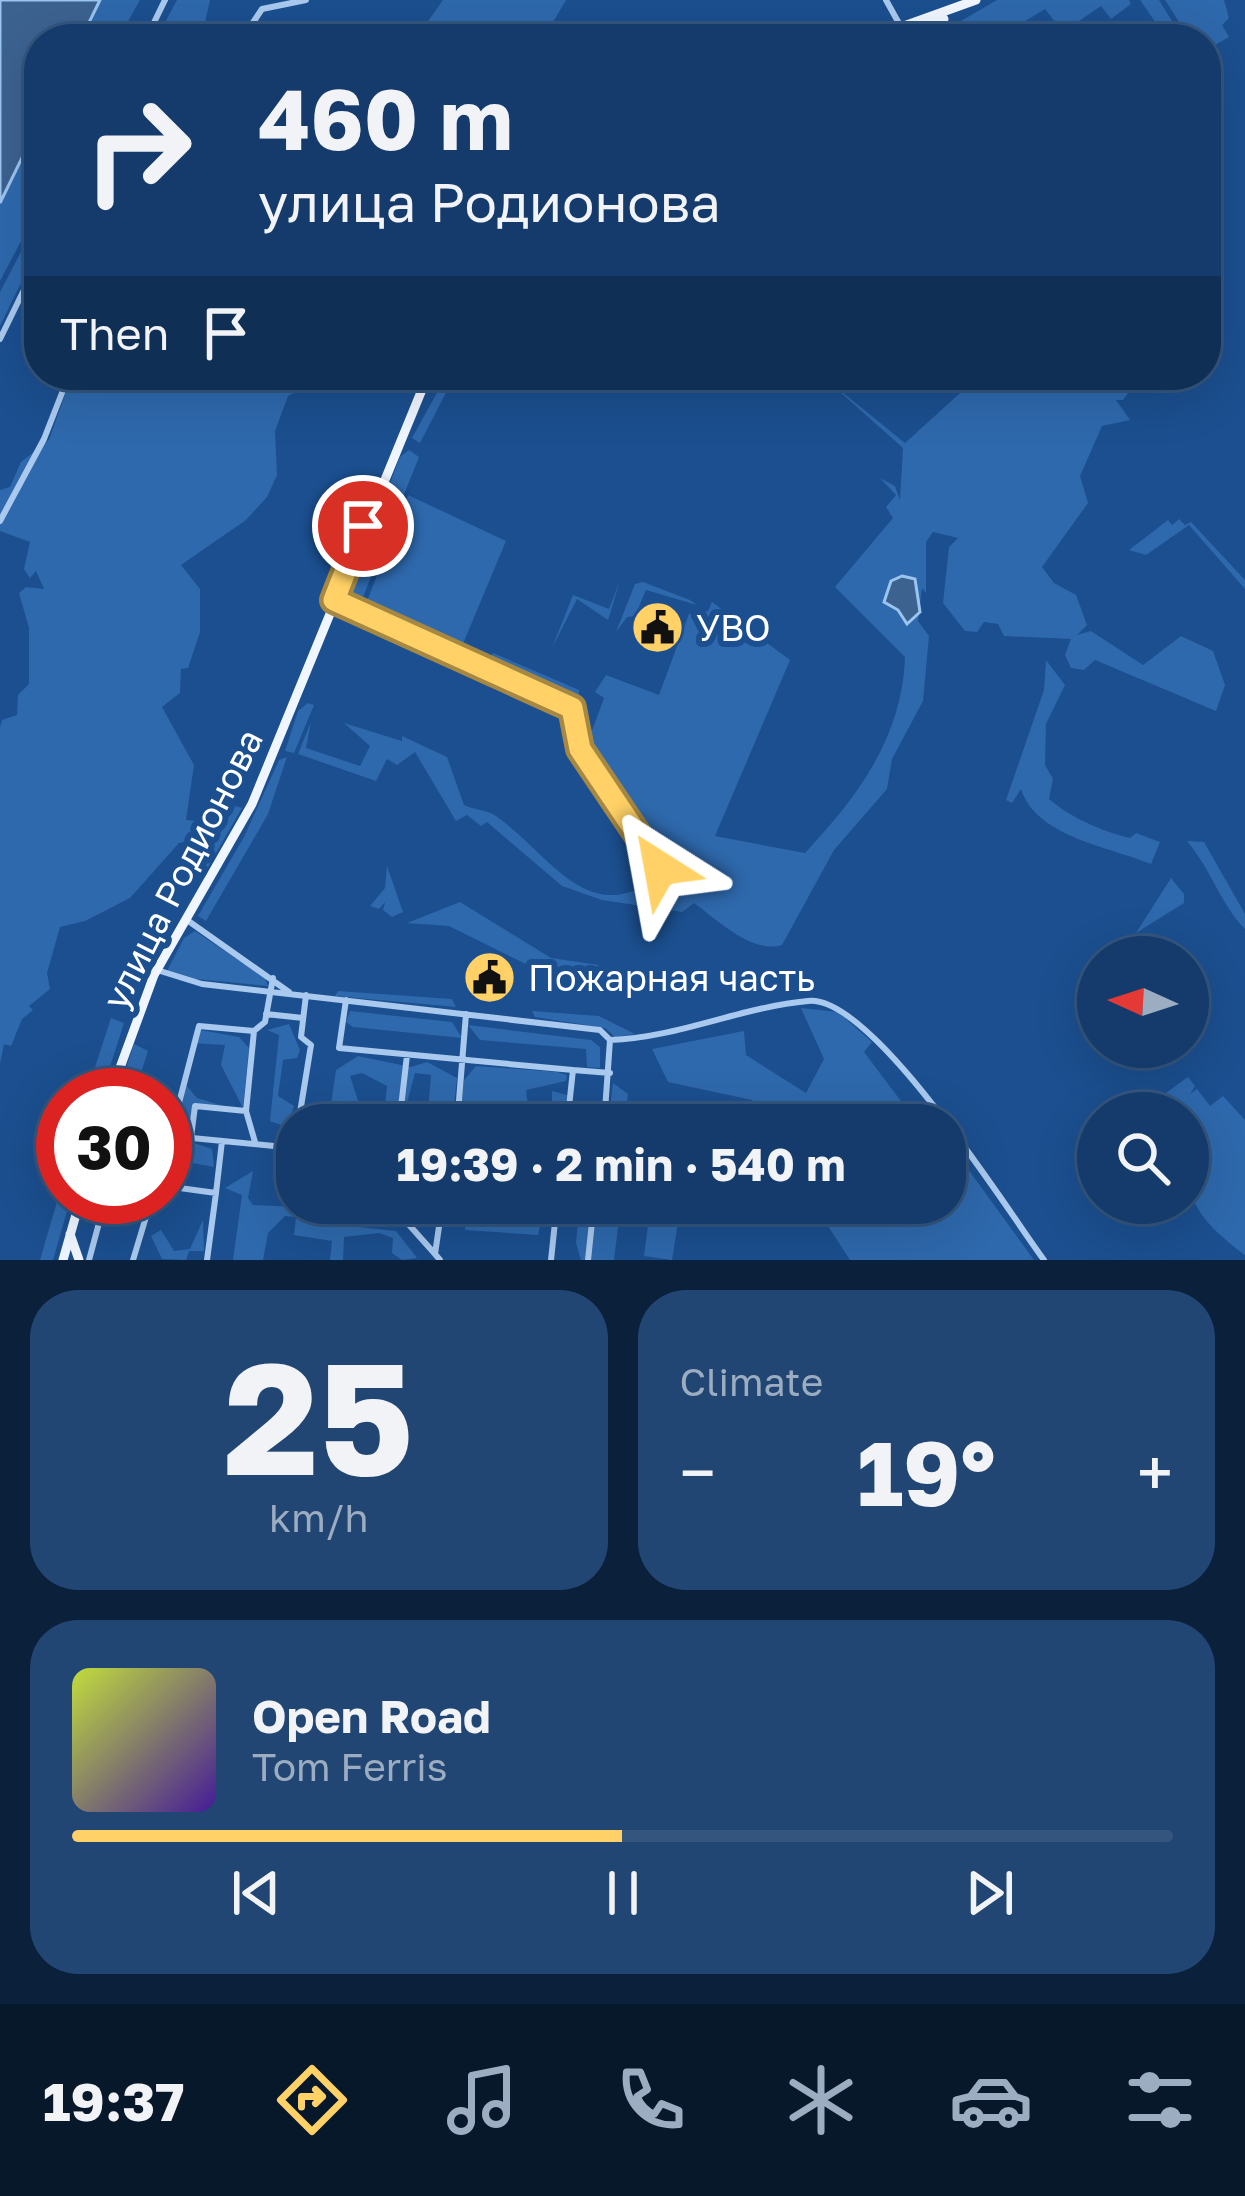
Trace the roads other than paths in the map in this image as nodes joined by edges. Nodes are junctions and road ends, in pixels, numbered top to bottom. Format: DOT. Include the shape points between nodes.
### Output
graph roads {
  1 [pos="306,0"];
  2 [pos="976,0"];
  3 [pos="252,24"];
  4 [pos="921,24"];
  5 [pos="24,290"];
  6 [pos="0,339"];
  7 [pos="63,390"];
  8 [pos="422,390"];
  9 [pos="0,521"];
  10 [pos="334,600"];
  11 [pos="660,868"];
  12 [pos="186,919"];
  13 [pos="157,970"];
  14 [pos="272,978"];
  15 [pos="268,991"];
  16 [pos="292,994"];
  17 [pos="306,995"];
  18 [pos="346,1000"];
  19 [pos="266,1013"];
  20 [pos="466,1014"];
  21 [pos="303,1018"];
  22 [pos="254,1031"];
  23 [pos="610,1040"];
  24 [pos="407,1055"];
  25 [pos="462,1060"];
  26 [pos="120,1068"];
  27 [pos="186,1068"];
  28 [pos="573,1070"];
  29 [pos="610,1073"];
  30 [pos="301,1104"];
  31 [pos="401,1104"];
  32 [pos="458,1104"];
  33 [pos="569,1104"];
  34 [pos="606,1104"];
  35 [pos="246,1112"];
  36 [pos="192,1124"];
  37 [pos="192,1136"];
  38 [pos="222,1141"];
  39 [pos="256,1144"];
  40 [pos="276,1146"];
  41 [pos="192,1189"];
  42 [pos="215,1192"];
  43 [pos="73,1224"];
  44 [pos="98,1224"];
  45 [pos="144,1224"];
  46 [pos="409,1224"];
  47 [pos="440,1224"];
  48 [pos="554,1224"];
  49 [pos="592,1224"];
  50 [pos="70,1234"];
  51 [pos="438,1257"];
  52 [pos="63,1260"];
  53 [pos="79,1260"];
  54 [pos="88,1260"];
  55 [pos="133,1260"];
  56 [pos="207,1260"];
  57 [pos="550,1260"];
  58 [pos="588,1260"];
  59 [pos="1044,1260"];
  1 -- 3 [label="street" via="262,9"];
  2 -- 4 [label="main road"];
  5 -- 6 [label="street"];
  7 -- 9 [label="street"];
  8 -- 10 [label="main road, улица Родионова"];
  10 -- 11 [label="street" via="572,708 580,749"];
  10 -- 12 [label="main road, улица Родионова" via="252,804"];
  12 -- 13 [label="main road, улица Родионова"];
  12 -- 14 [label="street"];
  13 -- 15 [label="street"];
  13 -- 26 [label="main road, улица Родионова"];
  14 -- 15 [label="street"];
  14 -- 16 [label="street"];
  15 -- 16 [label="street"];
  15 -- 19 [label="street"];
  16 -- 17 [label="street"];
  17 -- 18 [label="street"];
  17 -- 21 [label="street"];
  18 -- 20 [label="street"];
  18 -- 24 [label="street" via="339,1048"];
  19 -- 21 [label="street"];
  19 -- 22 [label="street"];
  20 -- 23 [label="street" via="600,1030"];
  20 -- 25 [label="street"];
  21 -- 30 [label="street" via="301,1037 311,1045"];
  22 -- 27 [label="street" via="199,1026"];
  22 -- 35 [label="street"];
  23 -- 29 [label="street"];
  23 -- 59 [label="street" via="808,1000 837,1005 891,1052"];
  24 -- 25 [label="street"];
  24 -- 31 [label="street"];
  25 -- 28 [label="street"];
  25 -- 32 [label="street"];
  28 -- 29 [label="street"];
  28 -- 33 [label="street"];
  29 -- 34 [label="street"];
  35 -- 36 [label="street" via="195,1106"];
  35 -- 39 [label="street"];
  37 -- 38 [label="street"];
  38 -- 39 [label="street"];
  38 -- 42 [label="street"];
  39 -- 40 [label="street"];
  41 -- 42 [label="street"];
  42 -- 56 [label="street"];
  43 -- 50 [label="main road"];
  44 -- 54 [label="street"];
  45 -- 55 [label="street"];
  46 -- 51 [label="street"];
  47 -- 51 [label="street"];
  48 -- 57 [label="street"];
  49 -- 58 [label="street"];
  50 -- 52 [label="main road"];
  50 -- 53 [label="main road"];
}
